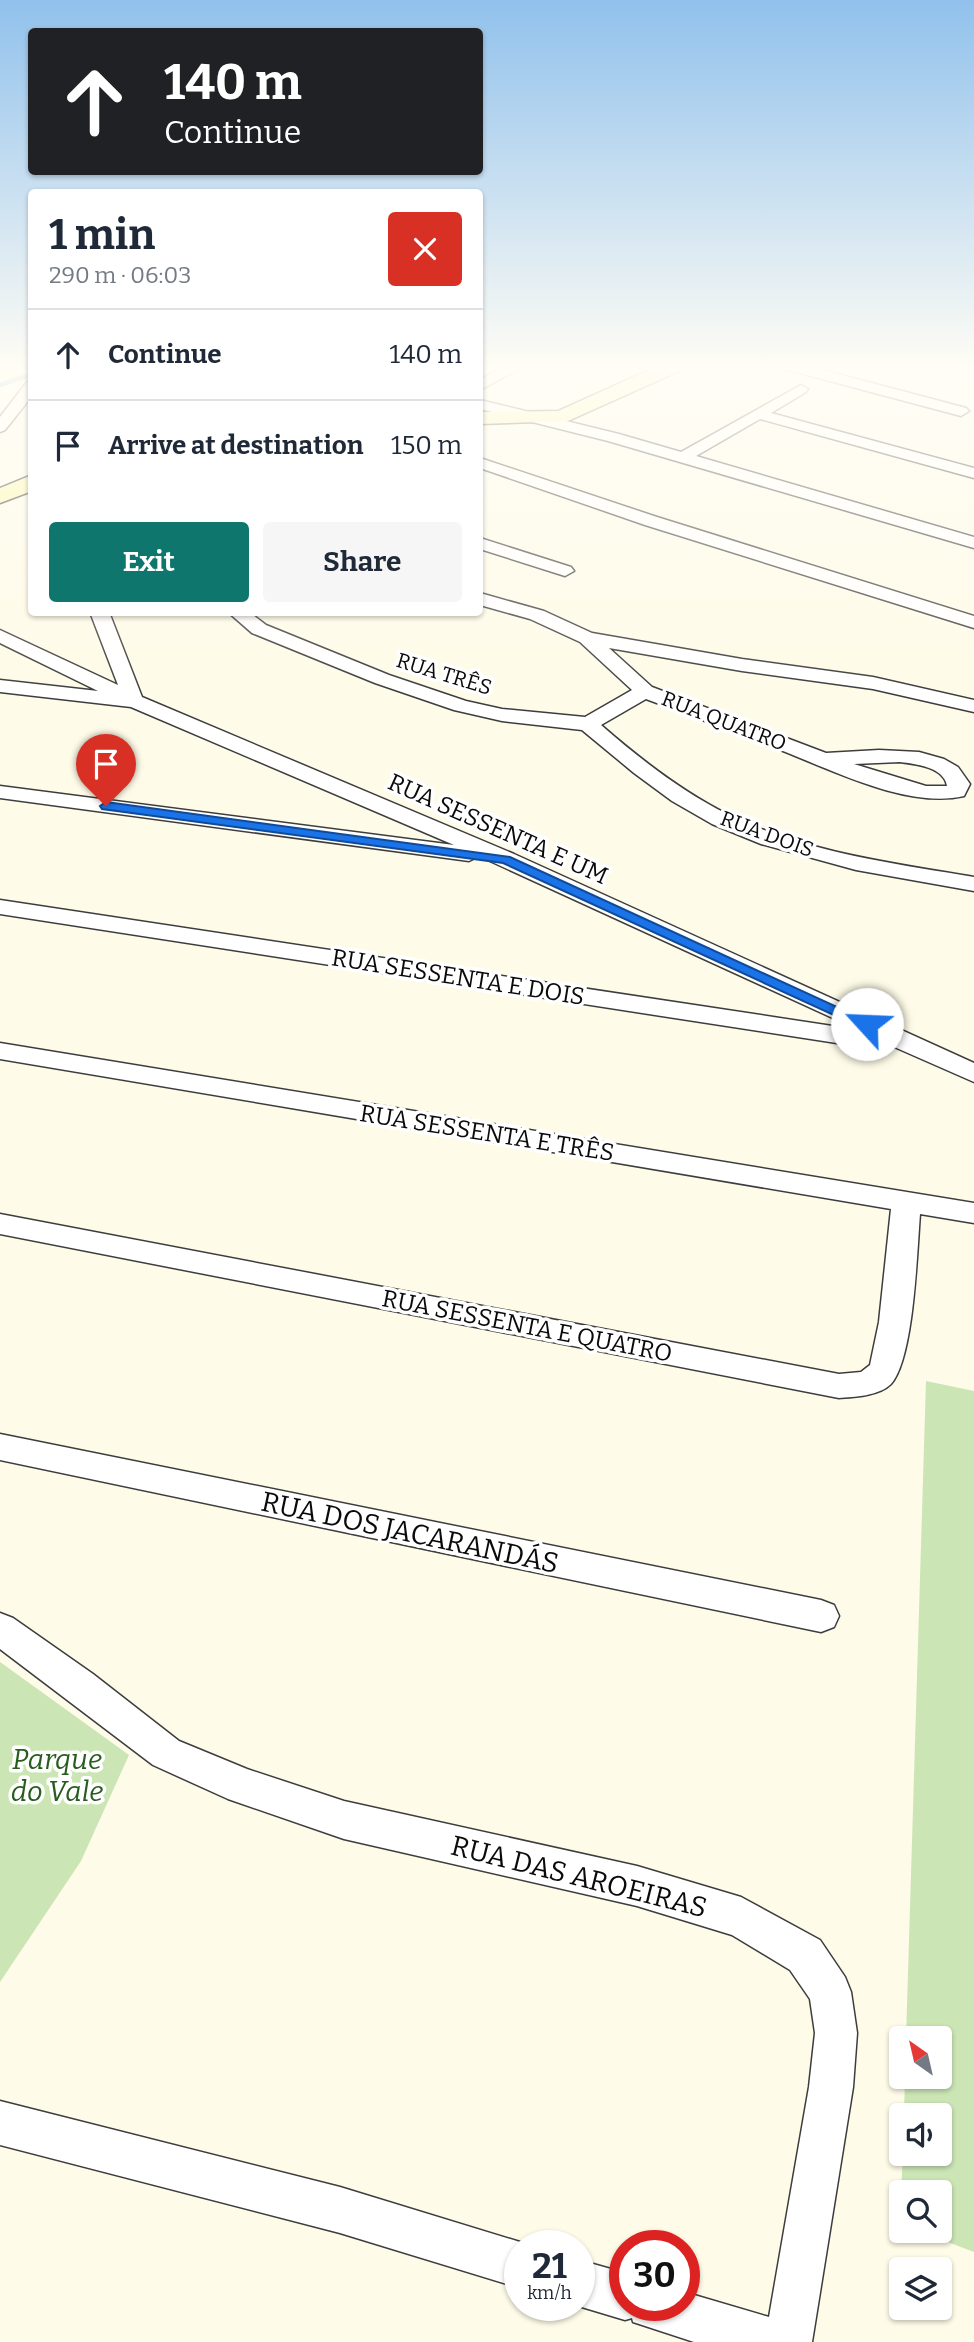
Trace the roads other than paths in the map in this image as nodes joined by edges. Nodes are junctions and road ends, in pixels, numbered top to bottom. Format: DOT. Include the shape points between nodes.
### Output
graph roads {
  1 [pos="513,474"];
  2 [pos="741,474"];
  3 [pos="28,484"];
  4 [pos="0,496"];
  5 [pos="974,543"];
  6 [pos="483,544"];
  7 [pos="565,570"];
  8 [pos="483,600"];
  9 [pos="101,616"];
  10 [pos="241,616"];
  11 [pos="974,622"];
  12 [pos="0,636"];
  13 [pos="587,638"];
  14 [pos="0,686"];
  15 [pos="645,691"];
  16 [pos="134,701"];
  17 [pos="974,706"];
  18 [pos="588,724"];
  19 [pos="827,759"];
  20 [pos="0,792"];
  21 [pos="506,859"];
  22 [pos="974,884"];
  23 [pos="0,907"];
  24 [pos="916,1047"];
  25 [pos="0,1051"];
  26 [pos="974,1073"];
  27 [pos="906,1203"];
  28 [pos="974,1213"];
  29 [pos="0,1224"];
  30 [pos="0,1447"];
  31 [pos="821,1616"];
  32 [pos="0,1629"];
  33 [pos="0,2123"];
  34 [pos="504,2260"];
  35 [pos="700,2320"];
  36 [pos="772,2342"];
  37 [pos="788,2342"];
  1 -- 11 [label="street"];
  2 -- 5 [label="street"];
  3 -- 4 [label="street"];
  6 -- 7 [label="street"];
  8 -- 13 [label="street, RUA QUATRO" via="537,615"];
  9 -- 16 [label="street"];
  10 -- 18 [label="street, RUA TRÊS" via="268,633 461,706"];
  12 -- 16 [label="street, RUA SESSENTA E UM"];
  13 -- 15 [label="street, RUA QUATRO"];
  13 -- 17 [label="street" via="873,683"];
  14 -- 16 [label="street"];
  15 -- 18 [label="street"];
  15 -- 19 [label="street, RUA QUATRO"];
  16 -- 21 [label="street, RUA SESSENTA E UM"];
  18 -- 22 [label="street, RUA DOIS" via="661,784 740,829 854,863"];
  19 -- 19 [label="street, RUA QUATRO" via="916,757 955,774 959,784 956,791 948,793 926,792 875,779"];
  20 -- 21 [label="street"];
  21 -- 24 [label="street, RUA SESSENTA E UM"];
  23 -- 24 [label="street, RUA SESSENTA E DOIS"];
  24 -- 26 [label="street, RUA SESSENTA E UM"];
  25 -- 27 [label="street, RUA SESSENTA E TRÊS"];
  27 -- 28 [label="street, RUA SESSENTA E TRÊS"];
  27 -- 29 [label="street, RUA SESSENTA E QUATRO" via="891,1350 883,1373 865,1384 839,1386"];
  30 -- 31 [label="street, RUA DOS JACARANDÁS"];
  32 -- 37 [label="street, RUA DAS AROEIRAS" via="166,1753 242,1786 344,1820 637,1886 741,1917 805,1955 830,1992 836,2034"];
  33 -- 34 [label="street" via="340,2210"];
  35 -- 36 [label="street"];
}
